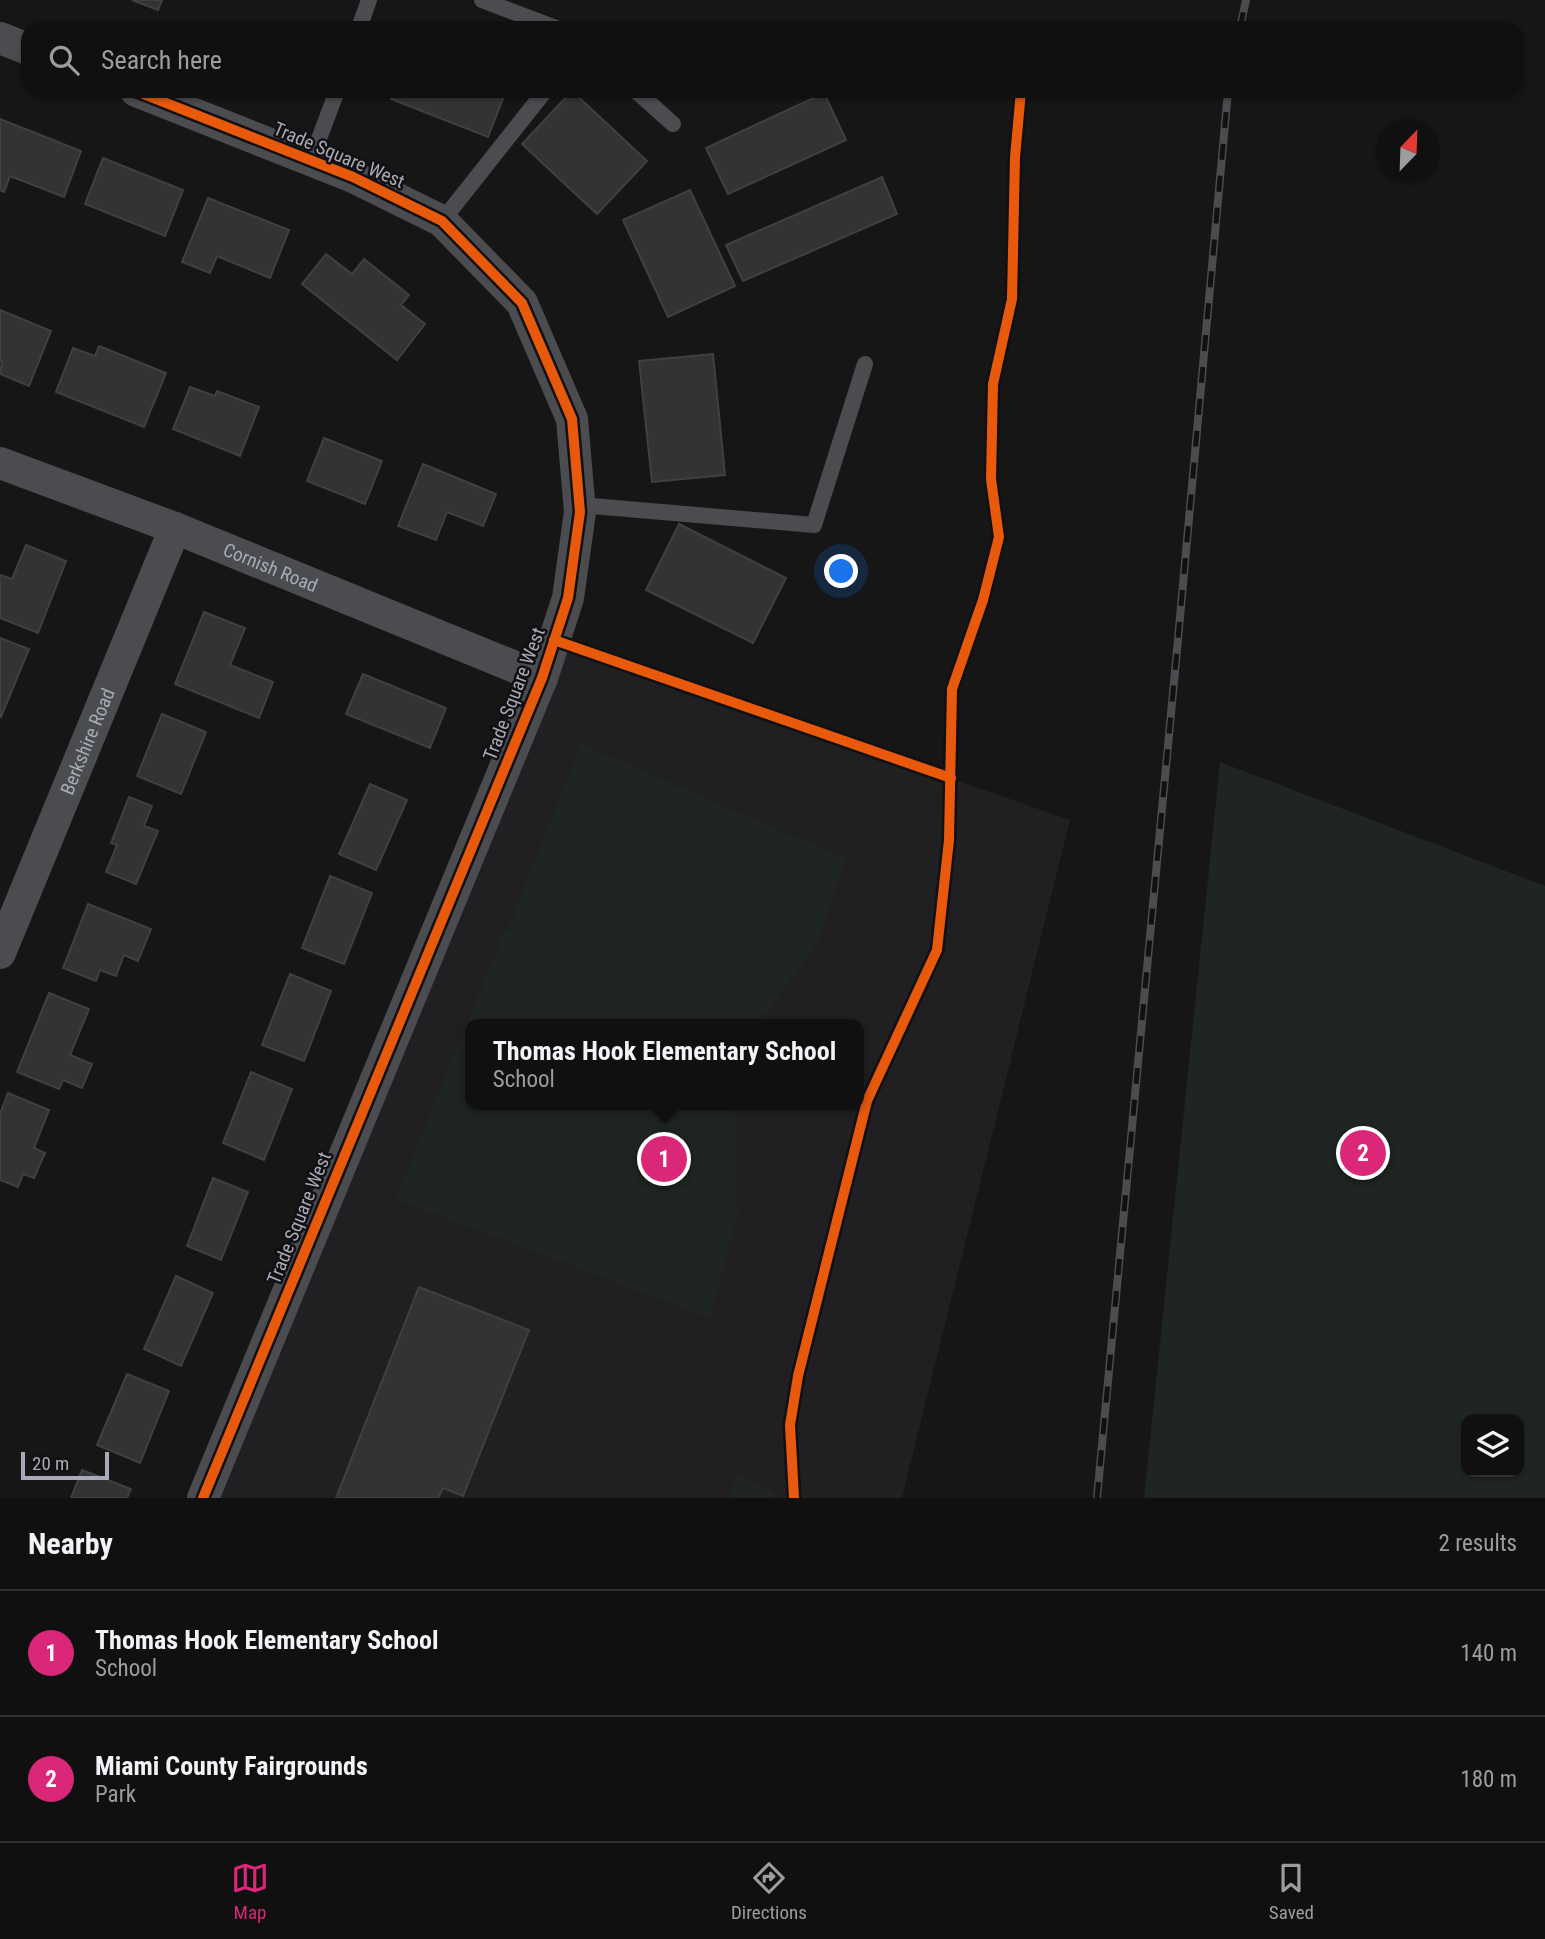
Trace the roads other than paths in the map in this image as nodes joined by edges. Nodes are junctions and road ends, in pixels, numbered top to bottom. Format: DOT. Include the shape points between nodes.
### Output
graph roads {
  1 [pos="369,0"];
  2 [pos="482,0"];
  3 [pos="362,21"];
  4 [pos="538,21"];
  5 [pos="0,38"];
  6 [pos="21,46"];
  7 [pos="154,98"];
  8 [pos="334,98"];
  9 [pos="539,98"];
  10 [pos="644,98"];
  11 [pos="673,124"];
  12 [pos="312,160"];
  13 [pos="442,221"];
  14 [pos="865,364"];
  15 [pos="0,463"];
  16 [pos="580,505"];
  17 [pos="175,528"];
  18 [pos="541,678"];
  19 [pos="0,953"];
  20 [pos="202,1498"];
  1 -- 3 [label="lane"];
  2 -- 4 [label="lane"];
  5 -- 6 [label="street"];
  7 -- 12 [label="street, Trade Square West"];
  8 -- 12 [label="lane"];
  9 -- 13 [label="lane"];
  10 -- 11 [label="lane"];
  12 -- 13 [label="street, Trade Square West"];
  13 -- 16 [label="street, Trade Square West" via="523,303 572,419"];
  14 -- 16 [label="lane" via="814,525"];
  15 -- 17 [label="street, Cornish Road"];
  16 -- 18 [label="street, Trade Square West" via="568,598"];
  17 -- 18 [label="street, Cornish Road"];
  17 -- 19 [label="street, Berkshire Road"];
  18 -- 20 [label="street, Trade Square West"];
}
